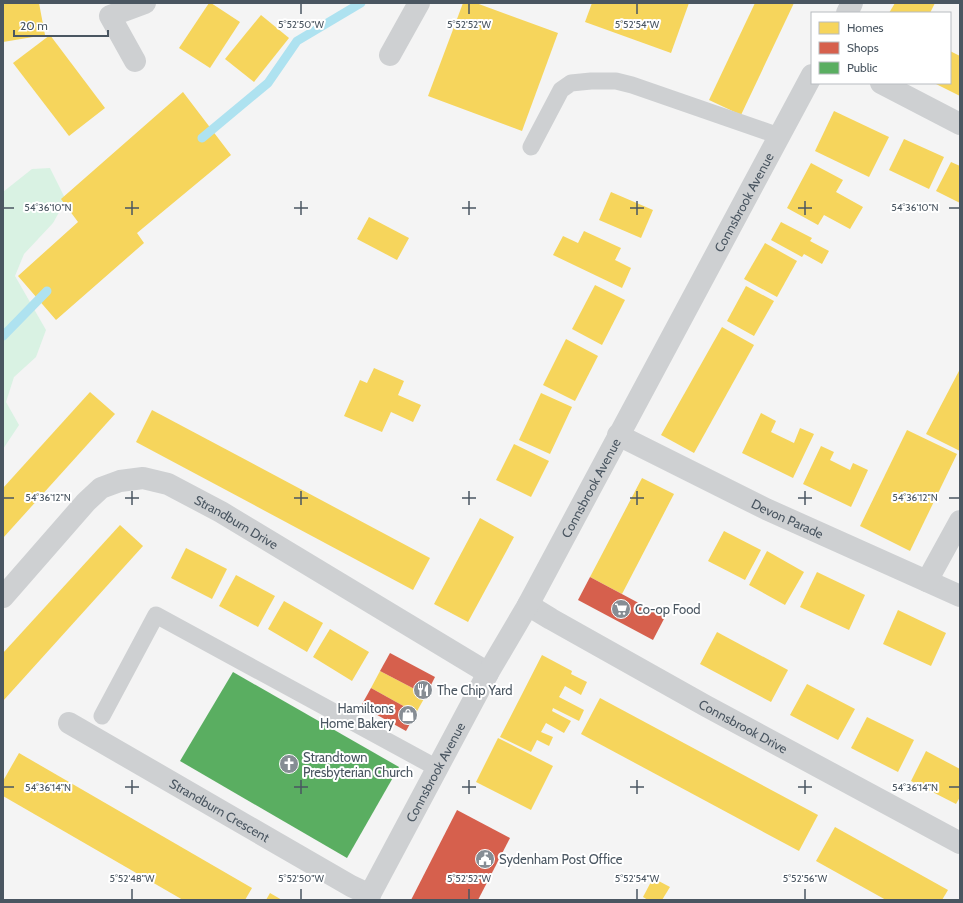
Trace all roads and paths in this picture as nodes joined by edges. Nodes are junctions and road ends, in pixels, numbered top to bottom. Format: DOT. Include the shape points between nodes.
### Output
graph roads {
  1 [pos="145,3"];
  2 [pos="419,3"];
  3 [pos="852,3"];
  4 [pos="107,10"];
  5 [pos="848,12"];
  6 [pos="390,55"];
  7 [pos="135,61"];
  8 [pos="811,77"];
  9 [pos="883,84"];
  10 [pos="960,124"];
  11 [pos="779,136"];
  12 [pos="531,147"];
  13 [pos="618,435"];
  14 [pos="960,521"];
  15 [pos="927,581"];
  16 [pos="960,596"];
  17 [pos="3,597"];
  18 [pos="528,605"];
  19 [pos="488,673"];
  20 [pos="102,716"];
  21 [pos="70,723"];
  22 [pos="437,768"];
  23 [pos="960,843"];
  24 [pos="369,897"];
  1 -- 4 [label="street"];
  2 -- 6 [label="street"];
  3 -- 5 [label="street"];
  4 -- 7 [label="street"];
  8 -- 11 [label="street, Connsbrook Avenue"];
  9 -- 10 [label="street"];
  11 -- 12 [label="lane" via="632,85 616,81 591,81 571,83 561,90"];
  11 -- 13 [label="street, Connsbrook Avenue"];
  13 -- 15 [label="street, Devon Parade" via="766,509"];
  13 -- 18 [label="street, Connsbrook Avenue"];
  14 -- 15 [label="street"];
  15 -- 16 [label="street, Devon Parade"];
  17 -- 19 [label="street, Strandburn Drive" via="101,488 120,481 143,478 168,484 221,512"];
  18 -- 19 [label="street, Connsbrook Avenue"];
  18 -- 23 [label="street, Connsbrook Drive" via="706,706"];
  19 -- 22 [label="street, Connsbrook Avenue"];
  20 -- 22 [label="lane" via="156,615"];
  21 -- 24 [label="street, Strandburn Crescent"];
  22 -- 24 [label="street, Connsbrook Avenue"];
}
